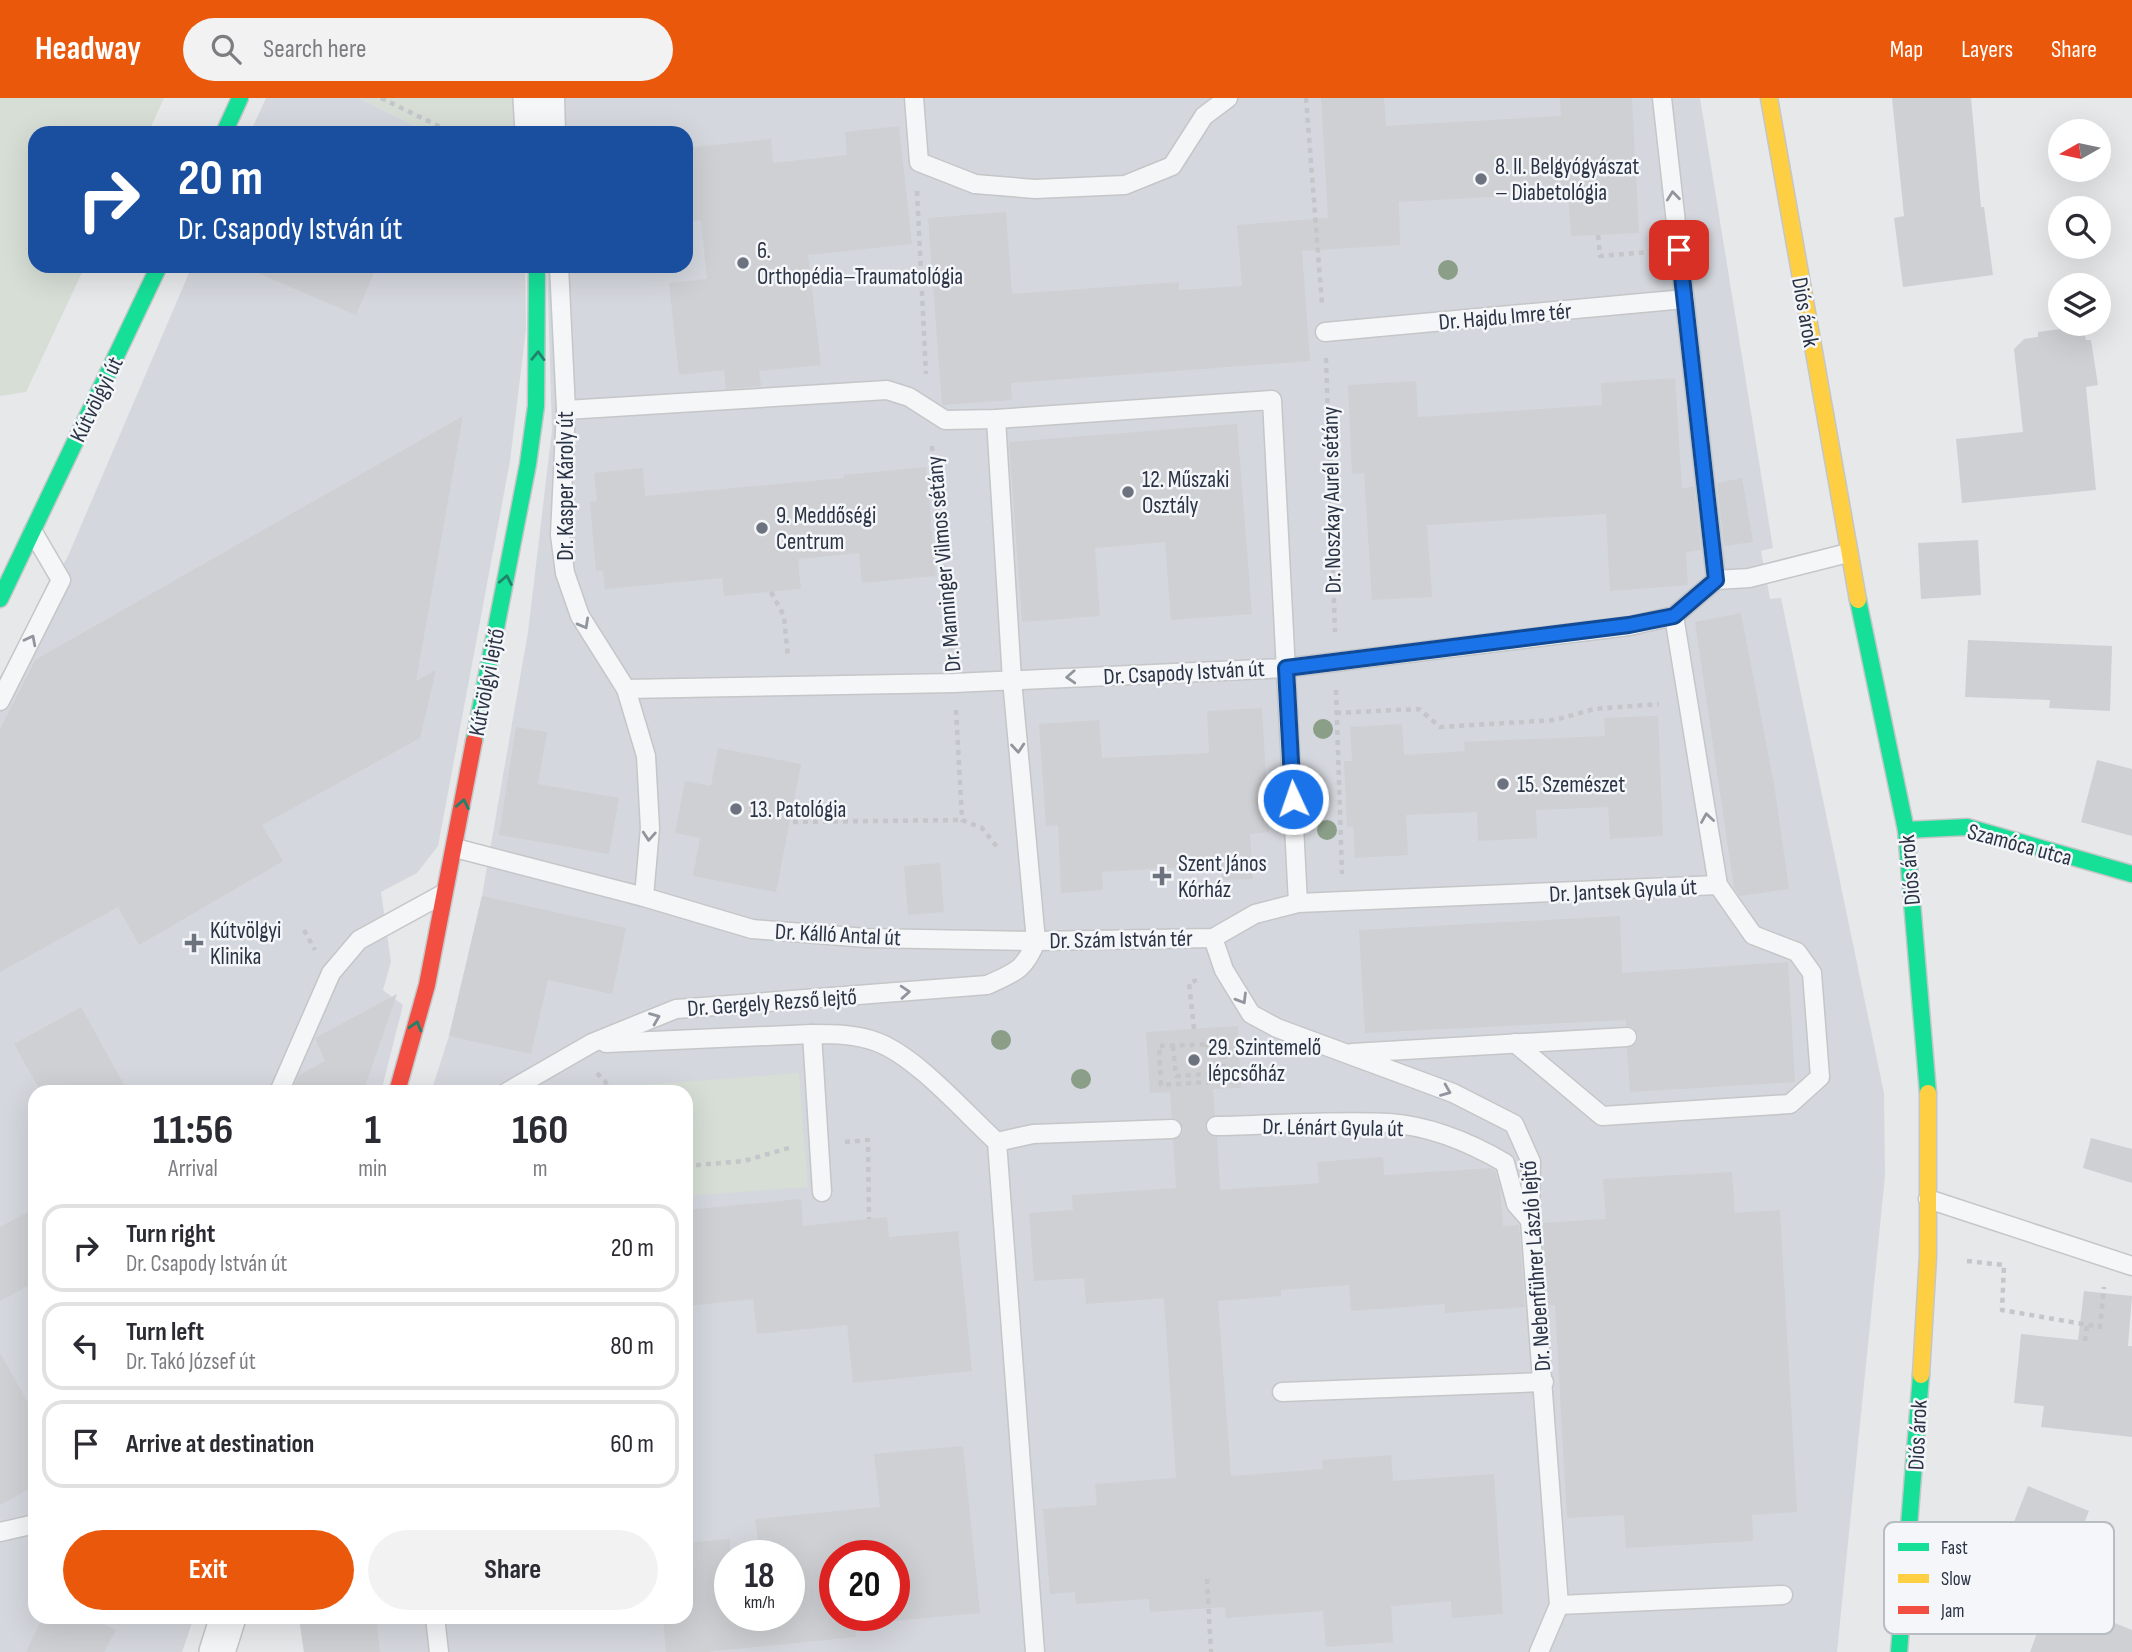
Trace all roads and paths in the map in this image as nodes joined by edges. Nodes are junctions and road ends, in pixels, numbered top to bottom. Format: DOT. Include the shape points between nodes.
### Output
graph roads {
  1 [pos="240,98"];
  2 [pos="381,98"];
  3 [pos="531,98"];
  4 [pos="555,98"];
  5 [pos="914,98"];
  6 [pos="1228,98"];
  7 [pos="1306,98"];
  8 [pos="1662,98"];
  9 [pos="1769,98"];
  10 [pos="227,126"];
  11 [pos="439,126"];
  12 [pos="533,126"];
  13 [pos="556,126"];
  14 [pos="919,162"];
  15 [pos="1598,235"];
  16 [pos="1679,250"];
  17 [pos="156,273"];
  18 [pos="537,273"];
  19 [pos="559,273"];
  20 [pos="1685,299"];
  21 [pos="1325,332"];
  22 [pos="566,410"];
  23 [pos="929,411"];
  24 [pos="996,419"];
  25 [pos="33,532"];
  26 [pos="1848,553"];
  27 [pos="1716,580"];
  28 [pos="771,592"];
  29 [pos="0,599"];
  30 [pos="1674,616"];
  31 [pos="1336,663"];
  32 [pos="1286,668"];
  33 [pos="1012,680"];
  34 [pos="954,683"];
  35 [pos="790,687"];
  36 [pos="626,689"];
  37 [pos="0,701"];
  38 [pos="1688,702"];
  39 [pos="1336,713"];
  40 [pos="962,820"];
  41 [pos="793,822"];
  42 [pos="1906,830"];
  43 [pos="455,848"];
  44 [pos="1000,851"];
  45 [pos="2132,874"];
  46 [pos="1718,886"];
  47 [pos="446,892"];
  48 [pos="644,897"];
  49 [pos="1298,903"];
  50 [pos="1343,903"];
  51 [pos="1213,938"];
  52 [pos="1036,941"];
  53 [pos="1224,970"];
  54 [pos="1194,1029"];
  55 [pos="813,1034"];
  56 [pos="1627,1037"];
  57 [pos="592,1043"];
  58 [pos="1515,1043"];
  59 [pos="1208,1044"];
  60 [pos="1173,1046"];
  61 [pos="1345,1053"];
  62 [pos="282,1085"];
  63 [pos="399,1085"];
  64 [pos="519,1085"];
  65 [pos="1216,1126"];
  66 [pos="1172,1129"];
  67 [pos="997,1142"];
  68 [pos="819,1143"];
  69 [pos="693,1165"];
  70 [pos="822,1192"];
  71 [pos="1928,1199"];
  72 [pos="869,1219"];
  73 [pos="1530,1220"];
  74 [pos="1994,1264"];
  75 [pos="2132,1266"];
  76 [pos="2105,1284"];
  77 [pos="2087,1325"];
  78 [pos="2085,1341"];
  79 [pos="1544,1382"];
  80 [pos="1282,1392"];
  81 [pos="1910,1522"];
  82 [pos="28,1526"];
  83 [pos="0,1532"];
  84 [pos="1207,1579"];
  85 [pos="1783,1595"];
  86 [pos="1559,1605"];
  87 [pos="227,1624"];
  88 [pos="436,1624"];
  89 [pos="1901,1634"];
  90 [pos="217,1652"];
  91 [pos="439,1652"];
  92 [pos="1035,1652"];
  93 [pos="1211,1652"];
  94 [pos="1539,1652"];
  95 [pos="1899,1652"];
  1 -- 10 [label="street"];
  2 -- 11 [label="path"];
  3 -- 12 [label="street"];
  4 -- 13 [label="lane"];
  5 -- 14 [label="lane"];
  6 -- 14 [label="lane" via="1204,116 1172,166 1125,186 1035,190 975,184"];
  7 -- 21 [label="path, Dr. Noszkay Aurél sétány"];
  16 -- 8 [label="lane, one-way"];
  9 -- 26 [label="street, Diós árok"];
  14 -- 23 [label="path, Dr. Manninger Vilmos sétány" via="917,217"];
  15 -- 16 [label="path" via="1600,256"];
  16 -- 20 [label="lane"];
  17 -- 25 [label="street, Kútvölgyi út"];
  43 -- 18 [label="street, Kútvölgyi lejtő, one-way" via="528,464 536,406"];
  19 -- 22 [label="lane, Dr. Kasper Károly út"];
  20 -- 21 [label="lane, Dr. Hajdu Imre tér"];
  20 -- 27 [label="lane"];
  21 -- 31 [label="path, Dr. Noszkay Aurél sétány"];
  22 -- 23 [label="lane" via="887,390 909,397"];
  22 -- 36 [label="lane, Dr. Kasper Károly út, one-way" via="560,535 565,573 580,616"];
  23 -- 24 [label="lane" via="945,420"];
  23 -- 34 [label="path, Dr. Manninger Vilmos sétány"];
  24 -- 32 [label="lane" via="1272,400"];
  24 -- 33 [label="lane"];
  25 -- 29 [label="street, Kútvölgyi út"];
  37 -- 25 [label="lane, one-way" via="61,580"];
  26 -- 27 [label="lane" via="1749,578"];
  26 -- 42 [label="street, Diós árok"];
  27 -- 30 [label="lane, Dr. Csapody István út"];
  28 -- 35 [label="path" via="784,616"];
  30 -- 31 [label="lane, Dr. Csapody István út"];
  30 -- 38 [label="lane, Dr. Jantsek Gyula út"];
  31 -- 32 [label="lane, Dr. Csapody István út"];
  31 -- 39 [label="path, Dr. Noszkay Aurél sétány"];
  32 -- 33 [label="lane, Dr. Csapody István út, one-way"];
  32 -- 49 [label="lane"];
  33 -- 34 [label="lane, Dr. Csapody István út"];
  33 -- 52 [label="lane, one-way"];
  34 -- 35 [label="lane, Dr. Csapody István út"];
  34 -- 40 [label="path, Dr. Manninger Vilmos sétány"];
  35 -- 36 [label="lane, Dr. Csapody István út"];
  36 -- 48 [label="lane, Dr. Kasper Károly út, one-way" via="646,756 650,828"];
  38 -- 39 [label="path" via="1594,709 1555,720 1440,727 1419,709"];
  46 -- 38 [label="lane, Dr. Jantsek Gyula út, one-way"];
  39 -- 50 [label="path, Dr. Noszkay Aurél sétány"];
  40 -- 41 [label="path"];
  40 -- 44 [label="path" via="982,828"];
  42 -- 45 [label="street, Szamóca utca" via="1966,827"];
  42 -- 71 [label="street, Diós árok" via="1928,1084"];
  43 -- 47 [label="street, Kútvölgyi lejtő"];
  43 -- 48 [label="lane, Dr. Kálló Antal út"];
  46 -- 50 [label="lane, Dr. Jantsek Gyula út"];
  46 -- 58 [label="lane" via="1753,935 1797,952 1812,973 1820,1077 1790,1104 1602,1116"];
  47 -- 62 [label="lane" via="359,940 331,973"];
  63 -- 47 [label="street, Kútvölgyi lejtő, one-way" via="427,985"];
  48 -- 52 [label="lane, Dr. Kálló Antal út" via="752,929 867,938"];
  49 -- 50 [label="lane, Dr. Jantsek Gyula út"];
  49 -- 51 [label="lane, Dr. Szám István tér" via="1255,914"];
  51 -- 52 [label="lane, Dr. Szám István tér"];
  51 -- 53 [label="lane, Dr. Nebenführer László lejtő"];
  57 -- 52 [label="lane, Dr. Gergely Rezső lejtő, one-way" via="676,1009 987,985 1018,971"];
  53 -- 54 [label="path" via="1189,983"];
  53 -- 61 [label="lane, Dr. Nebenführer László lejtő, one-way" via="1251,1014"];
  55 -- 57 [label="lane"];
  55 -- 67 [label="lane" via="845,1034 878,1042 915,1066"];
  55 -- 68 [label="lane"];
  56 -- 58 [label="lane"];
  57 -- 64 [label="lane, Dr. Gergely Rezső lejtő"];
  58 -- 61 [label="lane"];
  59 -- 60 [label="path"];
  59 -- 60 [label="path" via="1209,1074 1176,1076"];
  59 -- 60 [label="path" via="1222,1044 1224,1081 1161,1085 1158,1046"];
  61 -- 73 [label="lane, Dr. Nebenführer László lejtő, one-way" via="1453,1093 1514,1124 1531,1161"];
  65 -- 73 [label="lane, Dr. Lénárt Gyula út" via="1390,1124 1427,1131 1477,1147 1505,1164 1516,1204"];
  66 -- 67 [label="lane" via="1033,1135"];
  67 -- 92 [label="lane"];
  68 -- 69 [label="path" via="744,1161"];
  68 -- 70 [label="lane"];
  68 -- 72 [label="path" via="868,1140"];
  71 -- 75 [label="lane"];
  71 -- 81 [label="street, Diós árok"];
  73 -- 79 [label="lane, Dr. Nebenführer László lejtő"];
  74 -- 77 [label="path" via="2004,1265 2002,1310"];
  76 -- 77 [label="path" via="2100,1327"];
  77 -- 78 [label="path"];
  79 -- 80 [label="lane"];
  79 -- 86 [label="lane, Dr. Nebenführer László lejtő"];
  82 -- 83 [label="lane"];
  84 -- 93 [label="path"];
  85 -- 86 [label="lane"];
  86 -- 94 [label="lane, Dr. Nebenführer László lejtő"];
  87 -- 90 [label="street"];
  88 -- 91 [label="lane"];
  89 -- 95 [label="street, Diós árok"];
}
